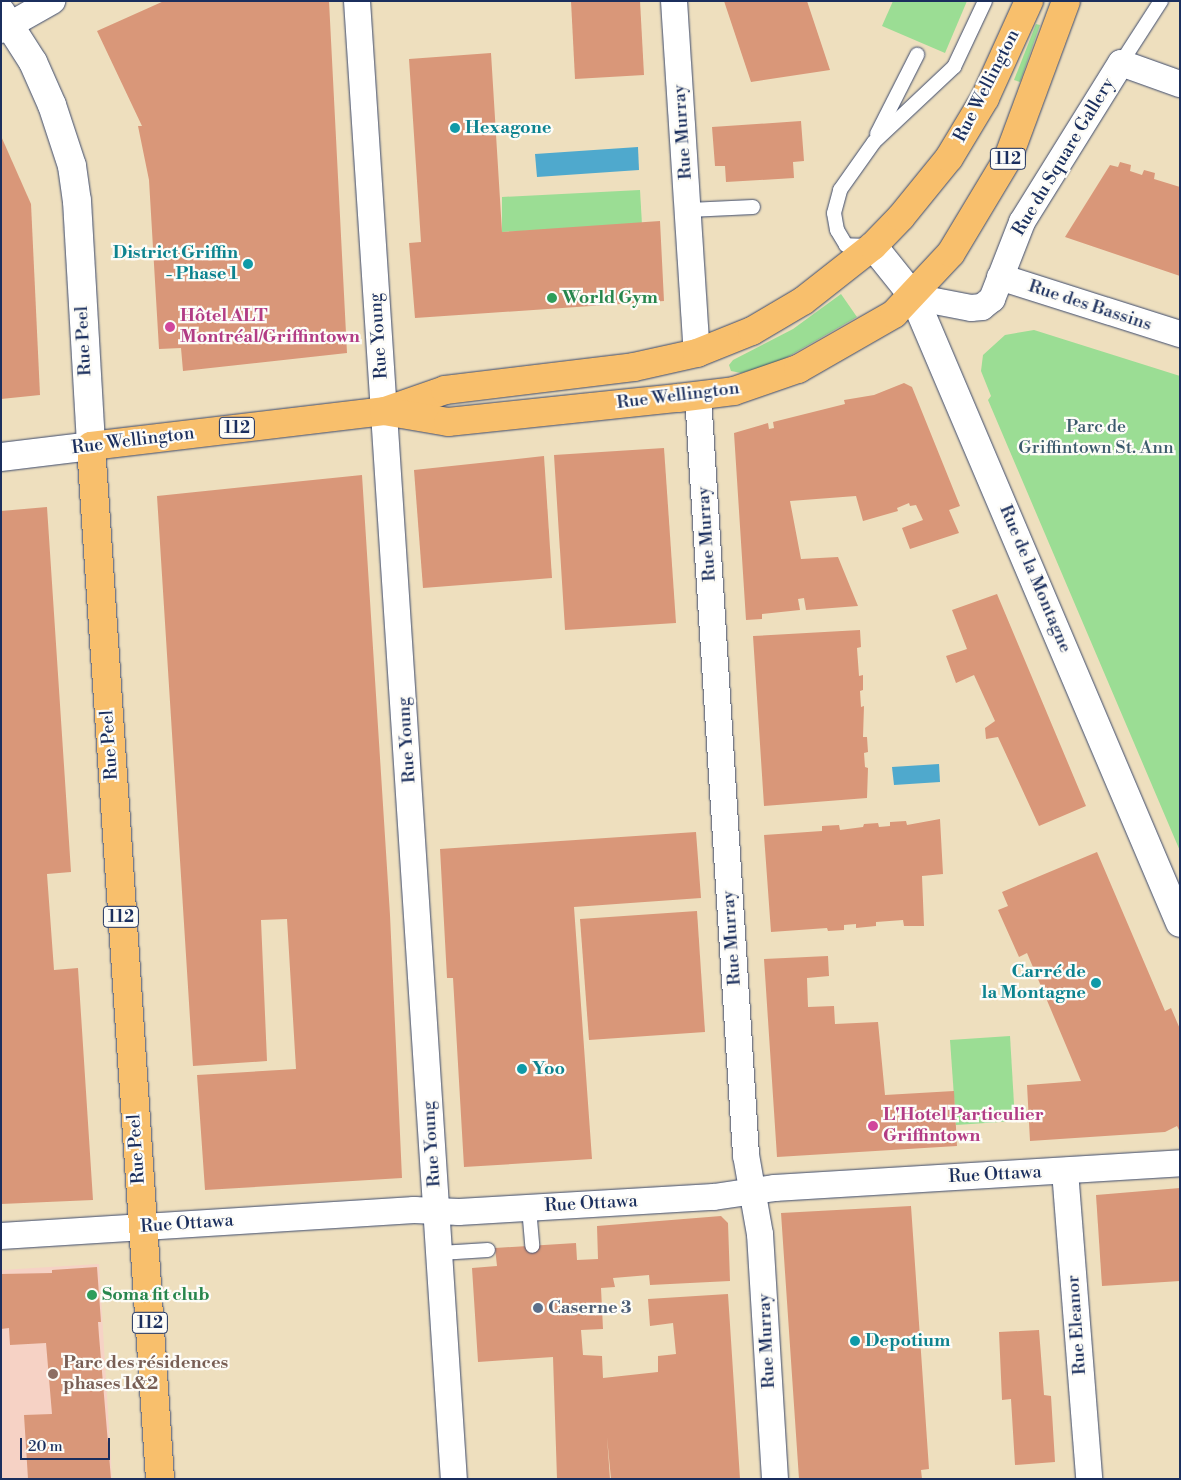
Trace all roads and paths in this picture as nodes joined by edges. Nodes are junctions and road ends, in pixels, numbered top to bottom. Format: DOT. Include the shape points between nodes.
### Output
graph roads {
  1 [pos="52,1"];
  2 [pos="357,1"];
  3 [pos="674,1"];
  4 [pos="985,1"];
  5 [pos="1029,1"];
  6 [pos="1066,1"];
  7 [pos="1161,1"];
  8 [pos="4,22"];
  9 [pos="917,55"];
  10 [pos="1121,63"];
  11 [pos="1180,84"];
  12 [pos="874,142"];
  13 [pos="753,207"];
  14 [pos="689,210"];
  15 [pos="873,246"];
  16 [pos="1000,277"];
  17 [pos="914,297"];
  18 [pos="1180,334"];
  19 [pos="698,353"];
  20 [pos="698,396"];
  21 [pos="384,411"];
  22 [pos="91,446"];
  23 [pos="1,457"];
  24 [pos="1180,922"];
  25 [pos="1180,1163"];
  26 [pos="1065,1171"];
  27 [pos="754,1192"];
  28 [pos="529,1208"];
  29 [pos="436,1210"];
  30 [pos="143,1228"];
  31 [pos="1,1236"];
  32 [pos="532,1246"];
  33 [pos="488,1250"];
  34 [pos="440,1253"];
  35 [pos="160,1479"];
  36 [pos="454,1479"];
  37 [pos="775,1479"];
  38 [pos="1089,1479"];
  1 -- 8 [label="street"];
  2 -- 21 [label="street, Rue Young"];
  3 -- 14 [label="street, Rue Murray"];
  4 -- 12 [label="lane" via="954,67"];
  5 -- 15 [label="main road, Rue Wellington / 112" via="997,74 967,131 928,186"];
  6 -- 17 [label="main road, Rue Wellington / 112" via="1020,132 995,184 951,253"];
  7 -- 10 [label="lane, Rue du Square Gallery"];
  8 -- 22 [label="street, Rue Peel" via="33,62 52,105 72,166 77,201"];
  9 -- 12 [label="lane"];
  10 -- 11 [label="street"];
  10 -- 16 [label="street, Rue du Square Gallery" via="1022,222"];
  12 -- 15 [label="lane" via="840,190 834,213 837,230 846,245"];
  13 -- 14 [label="lane"];
  14 -- 19 [label="street, Rue Murray"];
  15 -- 17 [label="street, Rue de la Montagne"];
  15 -- 19 [label="main road, Rue Wellington / 112" via="803,302 752,331"];
  16 -- 17 [label="street, Rue du Square Gallery" via="992,298 976,308"];
  16 -- 18 [label="street, Rue des Bassins"];
  17 -- 20 [label="main road, Rue Wellington / 112" via="878,325 798,369 749,387"];
  17 -- 24 [label="street, Rue de la Montagne"];
  19 -- 21 [label="main road, Rue Wellington / 112" via="634,367 445,390"];
  20 -- 21 [label="main road, Rue Wellington / 112" via="448,422"];
  20 -- 27 [label="street, Rue Murray" via="746,1155"];
  21 -- 22 [label="main road, Rue Wellington / 112"];
  21 -- 29 [label="street, Rue Young"];
  22 -- 23 [label="street, Rue Wellington"];
  22 -- 30 [label="main road, Rue Peel / 112"];
  25 -- 26 [label="street, Rue Ottawa"];
  26 -- 27 [label="street, Rue Ottawa"];
  26 -- 38 [label="street, Rue Eleanor"];
  27 -- 28 [label="street, Rue Ottawa"];
  27 -- 37 [label="street, Rue Murray" via="760,1234"];
  28 -- 29 [label="street, Rue Ottawa"];
  28 -- 32 [label="lane"];
  29 -- 30 [label="street, Rue Ottawa"];
  29 -- 34 [label="street, Rue Young"];
  30 -- 31 [label="street, Rue Ottawa"];
  30 -- 35 [label="main road, Rue Peel / 112"];
  33 -- 34 [label="lane"];
  34 -- 36 [label="street, Rue Young"];
}
